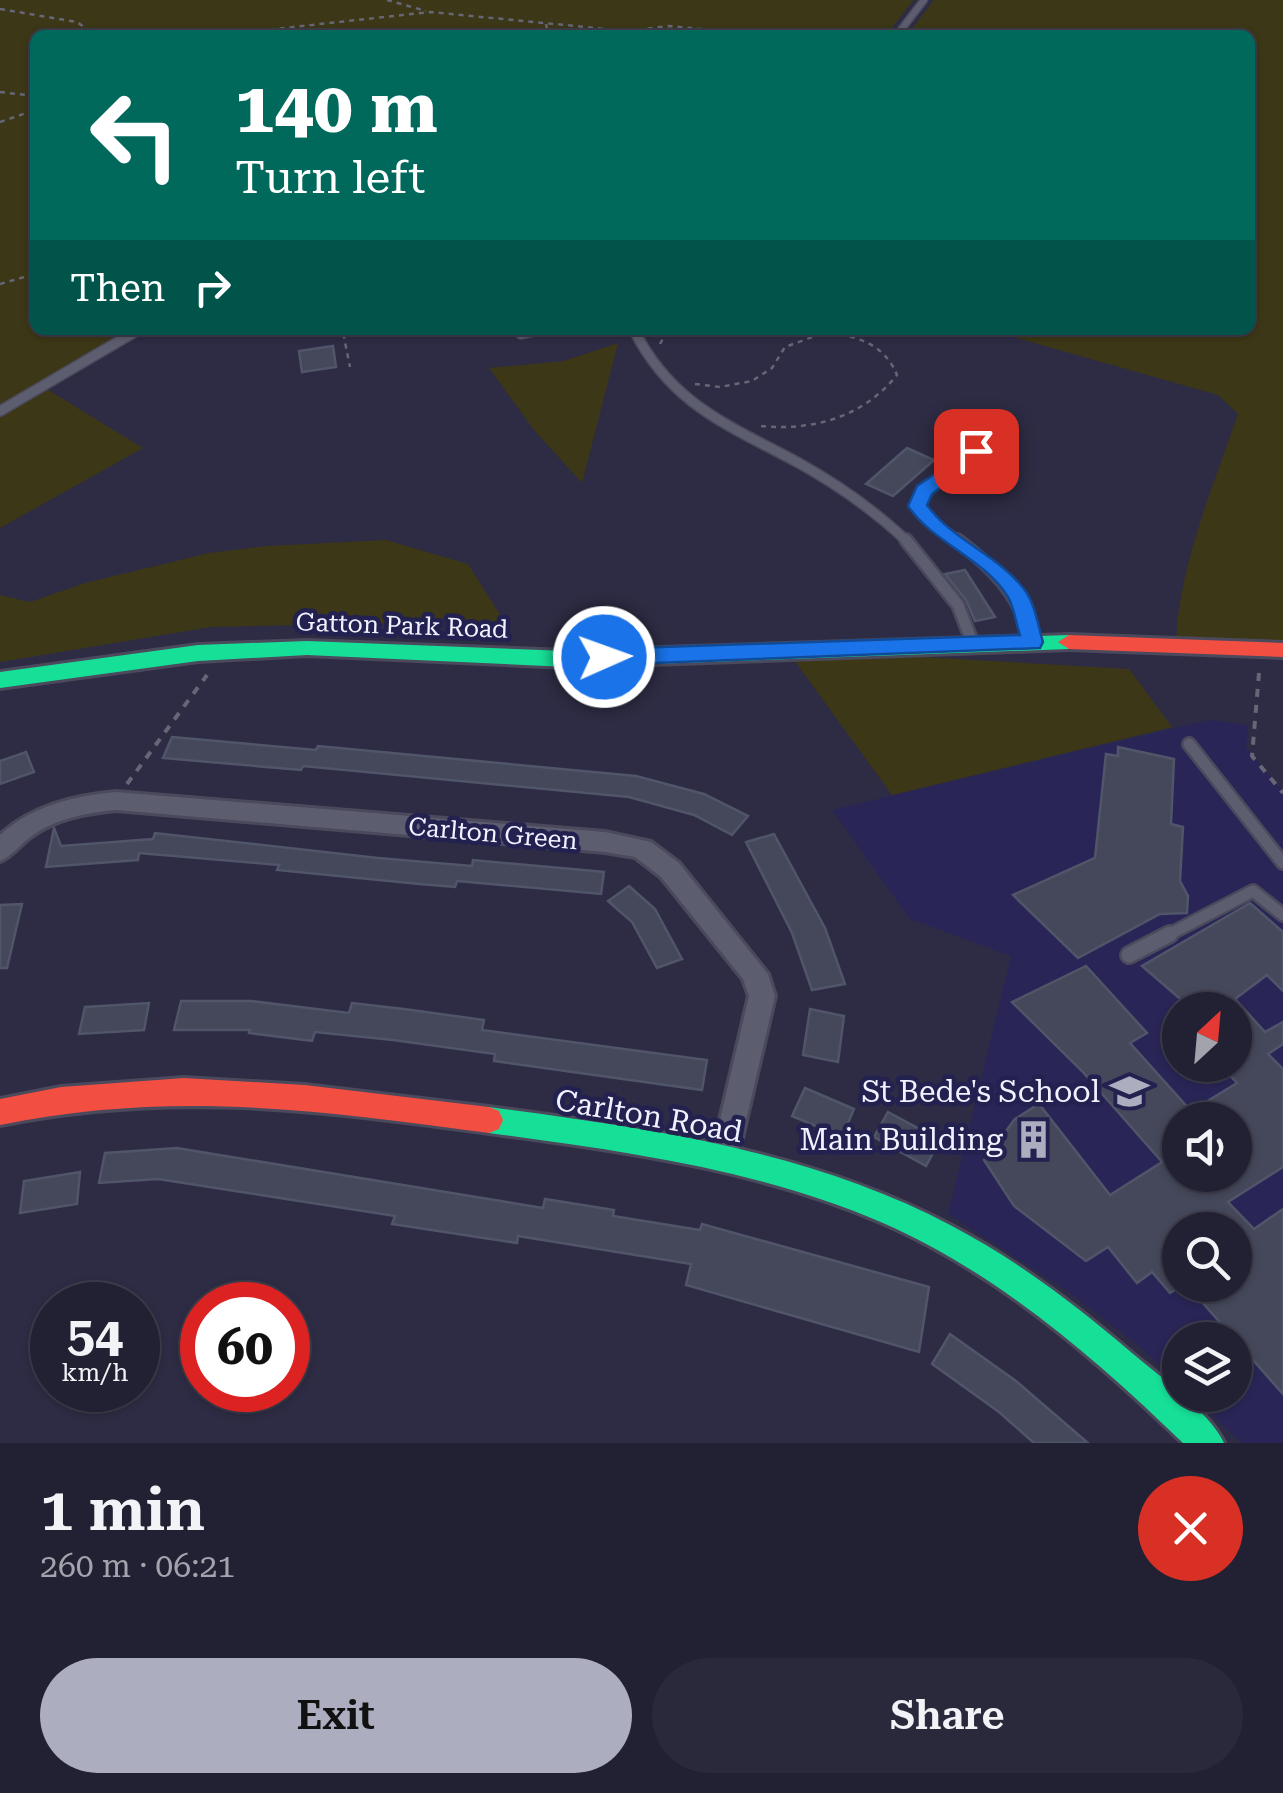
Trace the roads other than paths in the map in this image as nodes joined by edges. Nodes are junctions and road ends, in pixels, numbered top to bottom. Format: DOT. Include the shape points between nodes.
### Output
graph roads {
  1 [pos="924,0"];
  2 [pos="901,30"];
  3 [pos="129,335"];
  4 [pos="637,335"];
  5 [pos="0,411"];
  6 [pos="988,422"];
  7 [pos="1032,642"];
  8 [pos="973,644"];
  9 [pos="1272,649"];
  10 [pos="0,680"];
  11 [pos="1189,744"];
  12 [pos="0,850"];
  13 [pos="1283,863"];
  14 [pos="1283,915"];
  15 [pos="1130,955"];
  16 [pos="0,1112"];
  17 [pos="726,1158"];
  18 [pos="1207,1443"];
  1 -- 2 [label="lane"];
  3 -- 5 [label="lane"];
  4 -- 8 [label="lane" via="657,374 684,402 797,463 900,533 970,622"];
  6 -- 7 [label="lane" via="987,440 924,490 918,506 1017,594"];
  7 -- 8 [label="main road, Gatton Park Road"];
  7 -- 9 [label="main road, Gatton Park Road"];
  8 -- 10 [label="main road, Gatton Park Road" via="567,658 307,648"];
  11 -- 13 [label="lane"];
  12 -- 17 [label="street, Carlton Green" via="49,813 116,801 642,850 670,870 756,974 762,996"];
  14 -- 15 [label="lane" via="1252,891"];
  16 -- 17 [label="main road, Carlton Road" via="93,1092 248,1090 622,1138"];
  17 -- 18 [label="main road, Carlton Road" via="862,1201 943,1238 1080,1331"];
}
